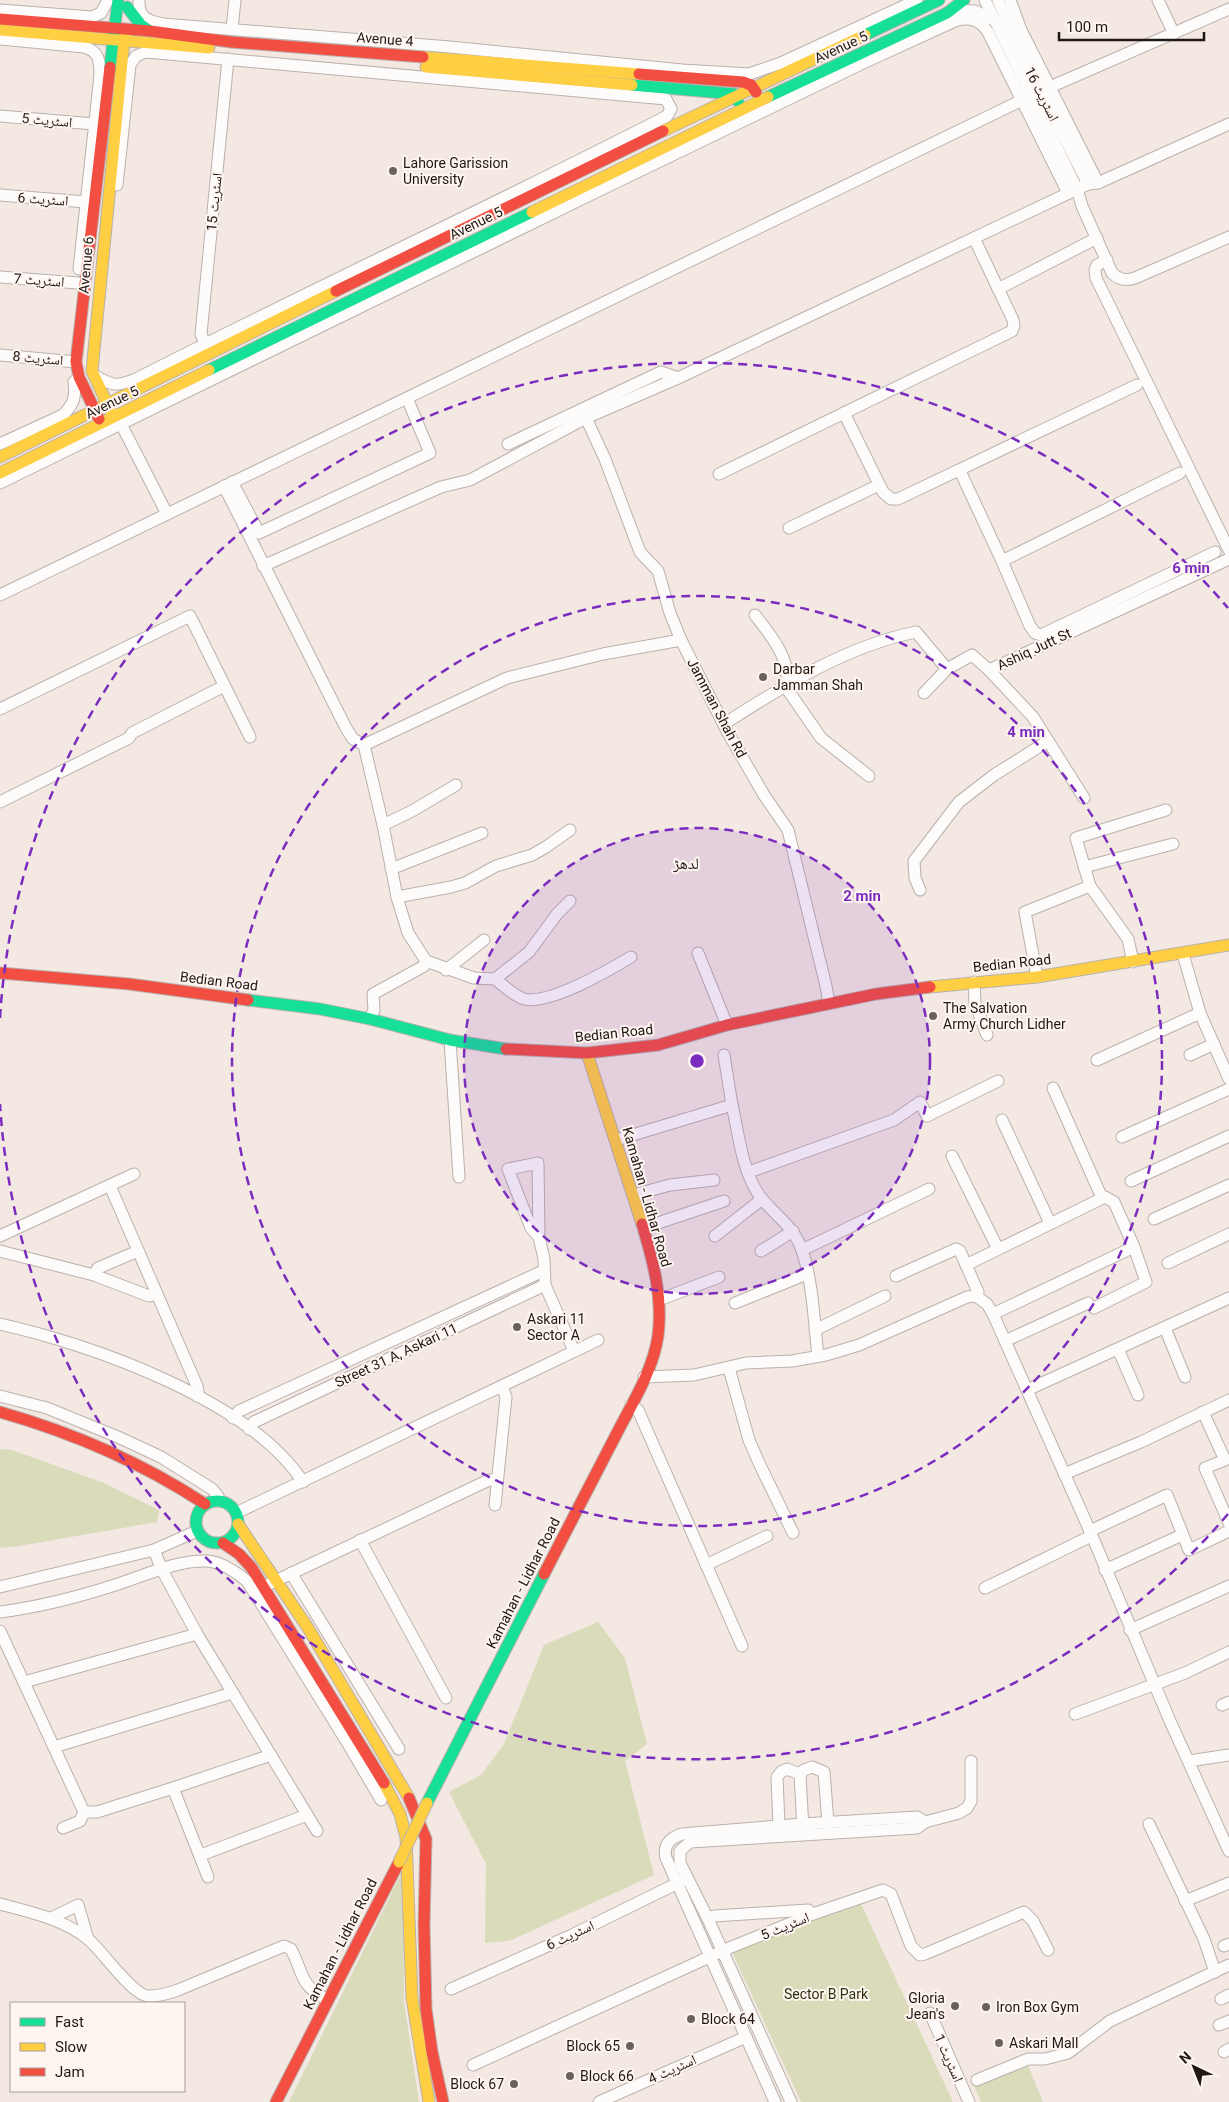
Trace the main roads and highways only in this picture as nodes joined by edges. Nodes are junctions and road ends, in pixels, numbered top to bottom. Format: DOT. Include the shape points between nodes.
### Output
graph roads {
  1 [pos="938,0"];
  2 [pos="964,0"];
  3 [pos="120,2"];
  4 [pos="0,18"];
  5 [pos="0,30"];
  6 [pos="150,31"];
  7 [pos="92,32"];
  8 [pos="119,35"];
  9 [pos="852,41"];
  10 [pos="144,43"];
  11 [pos="857,56"];
  12 [pos="115,72"];
  13 [pos="753,88"];
  14 [pos="736,96"];
  15 [pos="760,100"];
  16 [pos="742,109"];
  17 [pos="107,405"];
  18 [pos="95,410"];
  19 [pos="117,421"];
  20 [pos="102,424"];
  21 [pos="0,456"];
  22 [pos="0,473"];
  23 [pos="1229,945"];
  24 [pos="0,973"];
  25 [pos="586,1054"];
  26 [pos="0,1412"];
  27 [pos="0,1421"];
  28 [pos="202,1508"];
  29 [pos="237,1518"];
  30 [pos="222,1543"];
  31 [pos="276,2102"];
  32 [pos="429,2102"];
  33 [pos="443,2102"];
  1 -- 9 [label="main road, Avenue 5"];
  2 -- 11 [label="main road, Avenue 5" via="953,10"];
  3 -- 6 [label="main road"];
  3 -- 7 [label="main road"];
  3 -- 8 [label="main road, Avenue 6"];
  4 -- 7 [label="main road, Avenue 4"];
  5 -- 7 [label="main road, Avenue 4" via="77,41"];
  6 -- 8 [label="main road, Avenue 4"];
  6 -- 13 [label="main road, Avenue 4" via="163,28 231,42 743,82"];
  7 -- 8 [label="main road, Avenue 4"];
  7 -- 12 [label="main road"];
  8 -- 10 [label="main road, Avenue 4"];
  8 -- 12 [label="main road, Avenue 6"];
  9 -- 11 [label="main road"];
  9 -- 13 [label="main road, Avenue 5"];
  10 -- 12 [label="main road" via="130,53"];
  10 -- 14 [label="main road, Avenue 4" via="157,49 727,92"];
  11 -- 15 [label="main road, Avenue 5"];
  12 -- 17 [label="main road, Avenue 6" via="92,374"];
  12 -- 18 [label="main road, Avenue 6" via="74,361"];
  13 -- 14 [label="main road, Avenue 5"];
  13 -- 15 [label="main road"];
  14 -- 16 [label="main road"];
  14 -- 17 [label="main road, Avenue 5" via="139,384"];
  15 -- 16 [label="main road, Avenue 5"];
  16 -- 19 [label="main road, Avenue 5"];
  17 -- 18 [label="main road, Avenue 5"];
  17 -- 19 [label="main road, Avenue 6"];
  18 -- 20 [label="main road, Avenue 6"];
  18 -- 21 [label="main road, Avenue 5" via="54,425"];
  19 -- 20 [label="main road, Avenue 5"];
  20 -- 22 [label="main road, Avenue 5"];
  23 -- 25 [label="main road, Bedian Road" via="1037,978 886,992 658,1044"];
  24 -- 25 [label="main road, Bedian Road" via="129,984 320,1009 450,1040 509,1050"];
  25 -- 31 [label="main road, Kamahan - Lidhar Road, bridge" via="643,1228 658,1300 658,1336 653,1355 631,1405"];
  26 -- 28 [label="main road" via="105,1448 172,1482"];
  27 -- 28 [label="main road" via="68,1441 104,1456"];
  28 -- 29 [label="main road" via="218,1500 229,1504"];
  28 -- 30 [label="main road" via="196,1518 198,1532 211,1543"];
  29 -- 30 [label="main road" via="234,1536"];
  29 -- 33 [label="main road" via="400,1780 426,1839 426,2009"];
  30 -- 32 [label="main road" via="244,1558 400,1814 408,1860 412,1998"];
}
